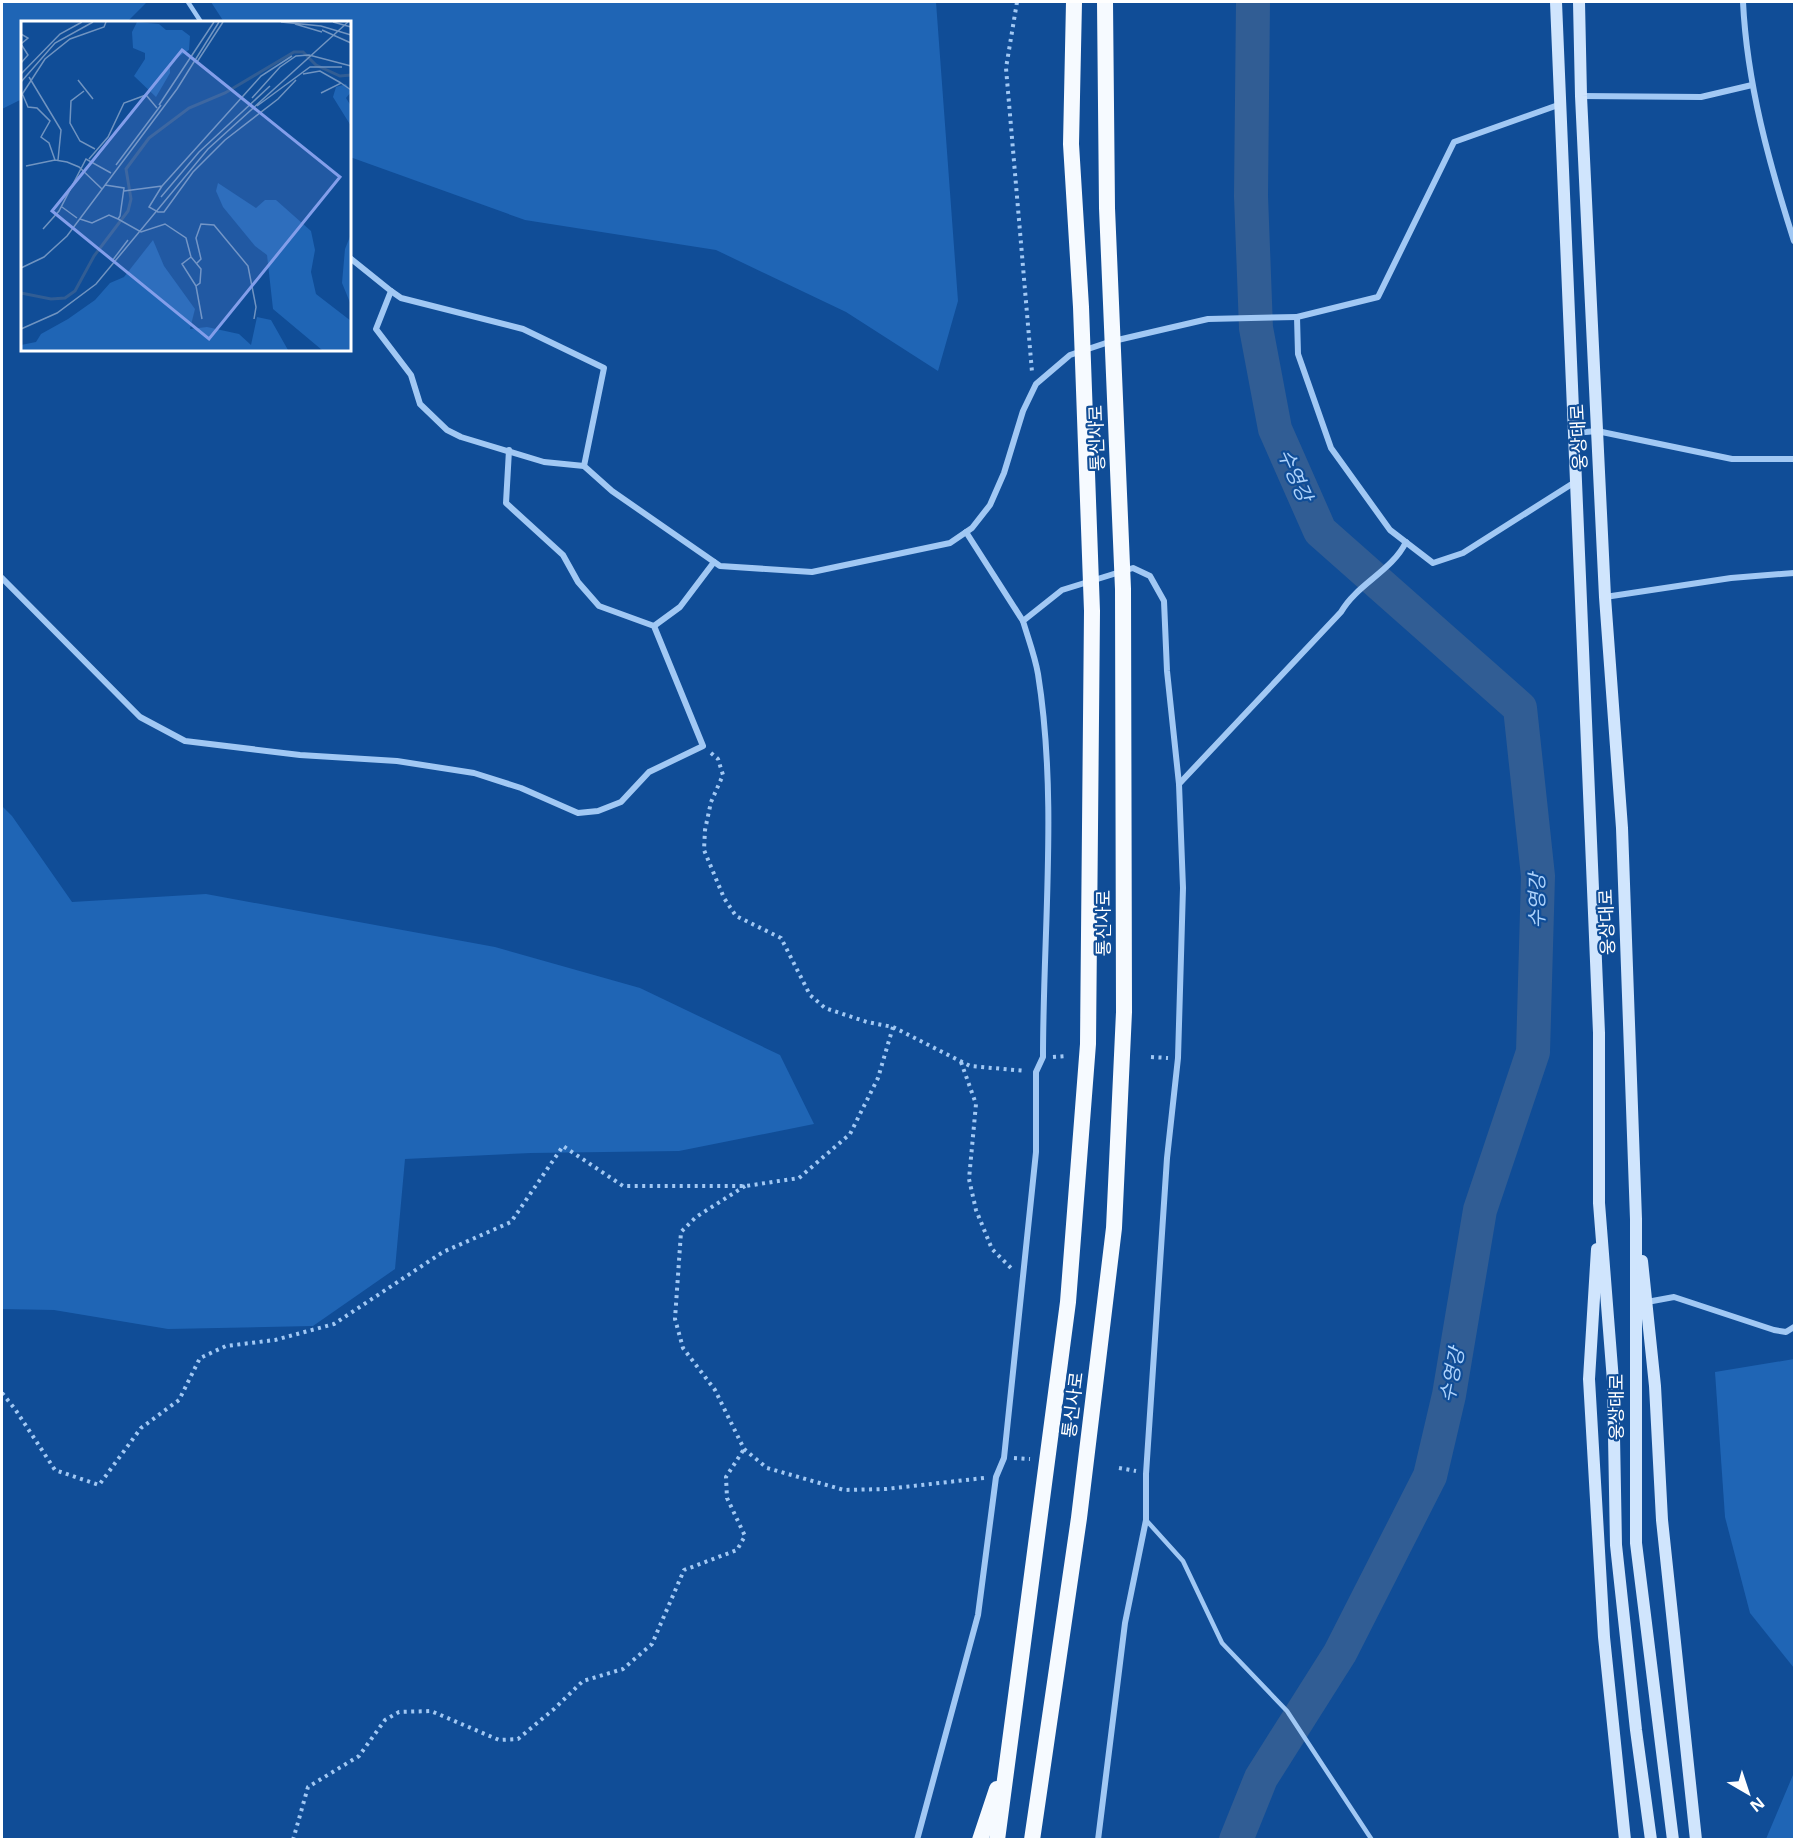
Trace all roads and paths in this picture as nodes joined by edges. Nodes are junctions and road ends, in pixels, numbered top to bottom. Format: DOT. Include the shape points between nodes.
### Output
graph roads {
  1 [pos="188,2"];
  2 [pos="1017,2"];
  3 [pos="1074,2"];
  4 [pos="1105,2"];
  5 [pos="1556,2"];
  6 [pos="1579,2"];
  7 [pos="1743,2"];
  8 [pos="200,21"];
  9 [pos="1752,85"];
  10 [pos="1581,96"];
  11 [pos="1561,104"];
  12 [pos="1794,241"];
  13 [pos="351,259"];
  14 [pos="391,291"];
  15 [pos="1298,317"];
  16 [pos="1036,384"];
  17 [pos="1597,431"];
  18 [pos="1574,433"];
  19 [pos="509,450"];
  20 [pos="1794,459"];
  21 [pos="584,466"];
  22 [pos="1576,481"];
  23 [pos="966,532"];
  24 [pos="1406,542"];
  25 [pos="714,562"];
  26 [pos="1794,573"];
  27 [pos="2,578"];
  28 [pos="1605,597"];
  29 [pos="1023,621"];
  30 [pos="654,626"];
  31 [pos="704,746"];
  32 [pos="1179,784"];
  33 [pos="893,1027"];
  34 [pos="961,1062"];
  35 [pos="1036,1072"];
  36 [pos="746,1186"];
  37 [pos="1599,1203"];
  38 [pos="1636,1218"];
  39 [pos="1022,1274"];
  40 [pos="1647,1302"];
  41 [pos="1794,1327"];
  42 [pos="2,1393"];
  43 [pos="744,1449"];
  44 [pos="996,1476"];
  45 [pos="1146,1520"];
  46 [pos="1010,1752"];
  47 [pos="1041,1773"];
  48 [pos="293,1839"];
  49 [pos="917,1839"];
  50 [pos="980,1839"];
  51 [pos="997,1839"];
  52 [pos="1032,1839"];
  53 [pos="1044,1839"];
  54 [pos="1098,1839"];
  55 [pos="1372,1839"];
  56 [pos="1625,1839"];
  57 [pos="1651,1839"];
  58 [pos="1673,1839"];
  59 [pos="1696,1839"];
  1 -- 8 [label="lane"];
  2 -- 16 [label="path" via="1006,68 1030,366"];
  3 -- 46 [label="highway, 통신사로" via="1071,144 1092,611 1088,1044 1068,1302"];
  4 -- 47 [label="highway, 통신사로" via="1107,208 1123,589 1124,1012 1114,1228 1079,1518"];
  5 -- 11 [label="main road, 웅상대로"];
  6 -- 10 [label="main road, 웅상대로"];
  7 -- 9 [label="street"];
  9 -- 10 [label="street" via="1701,97"];
  9 -- 12 [label="street"];
  10 -- 17 [label="main road, 웅상대로"];
  11 -- 15 [label="street" via="1454,142 1377,297"];
  11 -- 18 [label="main road, 웅상대로"];
  13 -- 14 [label="street"];
  14 -- 19 [label="street" via="376,328 411,375 420,404 447,430"];
  14 -- 21 [label="street" via="401,298 523,328 604,368"];
  15 -- 16 [label="street" via="1208,319 1109,342 1070,355"];
  15 -- 24 [label="street" via="1298,354 1331,448 1390,530"];
  16 -- 23 [label="street" via="990,505"];
  17 -- 18 [label="street"];
  17 -- 20 [label="street" via="1732,459"];
  17 -- 28 [label="main road, 웅상대로"];
  18 -- 22 [label="main road, 웅상대로"];
  19 -- 21 [label="street" via="544,462"];
  19 -- 30 [label="street" via="506,503 563,555 578,582 599,606"];
  21 -- 25 [label="street" via="612,491"];
  22 -- 24 [label="street" via="1463,553 1433,563"];
  22 -- 37 [label="main road, 웅상대로" via="1599,1033"];
  23 -- 25 [label="street" via="950,543 812,572 720,566"];
  23 -- 29 [label="street"];
  24 -- 32 [label="street" via="1401,554 1348,600"];
  25 -- 30 [label="street" via="680,607"];
  26 -- 28 [label="street"];
  27 -- 31 [label="street" via="140,717 185,741 300,755 397,761 474,773 578,813 598,811 621,802 649,772"];
  28 -- 38 [label="main road, 웅상대로" via="1622,828"];
  29 -- 32 [label="street" via="1062,590 1133,568 1150,576 1164,601"];
  29 -- 35 [label="street" via="1037,672 1045,733 1043,1057"];
  30 -- 31 [label="street"];
  31 -- 33 [label="path" via="718,759 723,775 711,802 704,850 736,916 781,938 810,995 825,1008"];
  32 -- 45 [label="street" via="1183,888 1178,1058 1166,1170"];
  33 -- 34 [label="path"];
  33 -- 36 [label="path" via="878,1078 850,1134 799,1178"];
  34 -- 35 [label="path"];
  34 -- 39 [label="path" via="976,1104 969,1179 976,1210 992,1249 1009,1269"];
  35 -- 39 [label="street" via="1036,1152"];
  36 -- 42 [label="path" via="623,1186 564,1146 511,1222 443,1252 334,1324 275,1340 226,1346 200,1358 179,1400 141,1428 99,1485 55,1470"];
  36 -- 43 [label="path" via="696,1217 681,1232 675,1319 683,1348 715,1390"];
  37 -- 56 [label="main road" via="1589,1379 1604,1637"];
  37 -- 57 [label="main road, 웅상대로" via="1613,1381 1616,1545"];
  38 -- 40 [label="main road"];
  38 -- 58 [label="main road, 웅상대로" via="1636,1543"];
  39 -- 44 [label="street" via="1004,1458"];
  40 -- 41 [label="street" via="1674,1297 1774,1330 1786,1332"];
  40 -- 59 [label="main road" via="1662,1520"];
  43 -- 44 [label="path" via="766,1468 844,1490"];
  43 -- 48 [label="path" via="726,1477 727,1497 745,1536 737,1550 684,1570 652,1644 623,1669 583,1681 518,1739 499,1740 431,1711 399,1712 385,1720 359,1756 308,1787"];
  44 -- 49 [label="street" via="978,1615"];
  45 -- 54 [label="street" via="1125,1623"];
  45 -- 55 [label="lane" via="1183,1561 1222,1643 1287,1711"];
  46 -- 50 [label="highway"];
  46 -- 51 [label="highway, 통신사로"];
  47 -- 52 [label="highway, 통신사로"];
  47 -- 53 [label="highway"];
}
